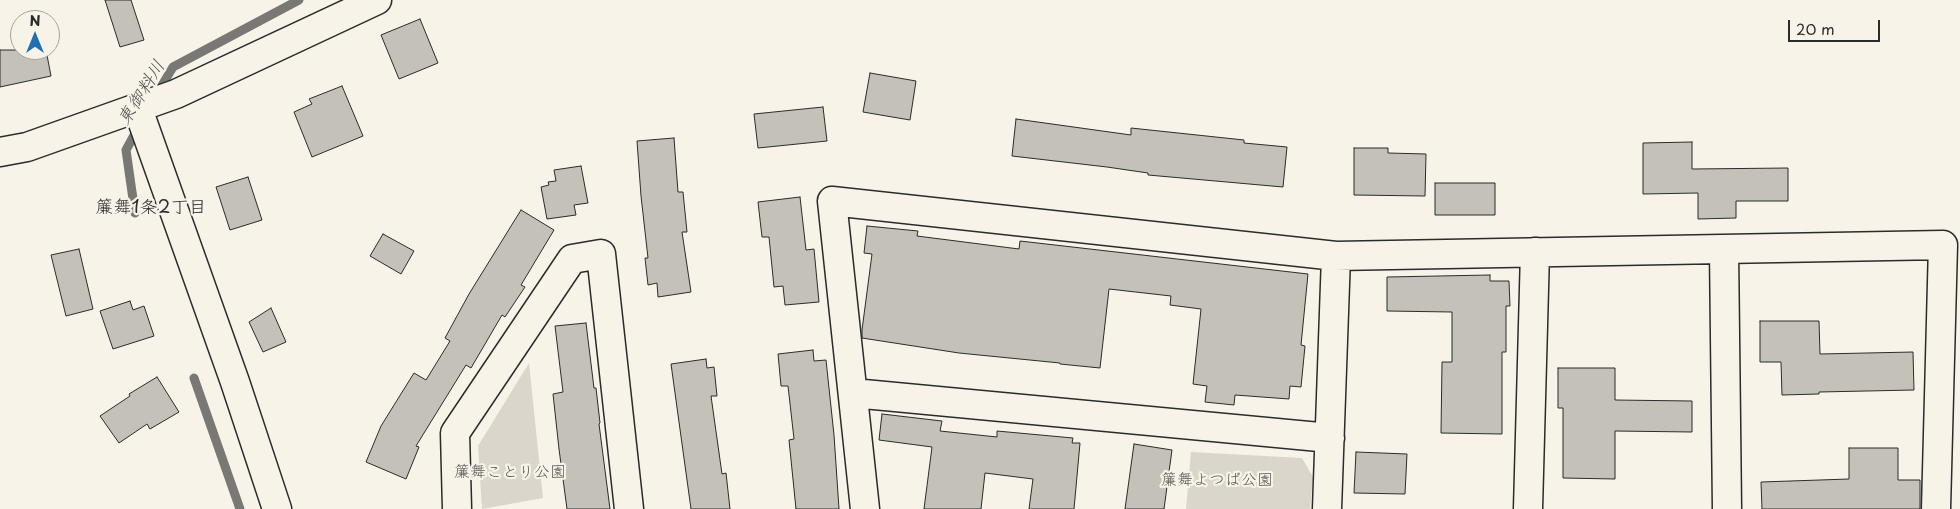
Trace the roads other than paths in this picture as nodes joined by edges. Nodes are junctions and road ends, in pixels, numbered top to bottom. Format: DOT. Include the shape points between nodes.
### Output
graph roads {
  1 [pos="377,0"];
  2 [pos="138,109"];
  3 [pos="0,152"];
  4 [pos="1724,249"];
  5 [pos="1535,252"];
  6 [pos="1336,256"];
  7 [pos="853,392"];
  8 [pos="1949,419"];
  9 [pos="1330,438"];
  10 [pos="277,509"];
  11 [pos="457,509"];
  12 [pos="629,509"];
  13 [pos="866,509"];
  14 [pos="1327,509"];
  15 [pos="1528,509"];
  16 [pos="1726,509"];
  17 [pos="1936,509"];
  1 -- 2 [label="street"];
  2 -- 3 [label="street" via="27,147"];
  2 -- 10 [label="street" via="236,382"];
  4 -- 5 [label="street"];
  4 -- 8 [label="street" via="1943,245"];
  4 -- 16 [label="street"];
  5 -- 6 [label="street"];
  5 -- 15 [label="street"];
  6 -- 7 [label="street" via="832,201"];
  6 -- 9 [label="street"];
  7 -- 9 [label="street"];
  7 -- 13 [label="street"];
  8 -- 17 [label="street"];
  9 -- 14 [label="street"];
  11 -- 12 [label="street" via="454,433 572,259 601,254"];
}
